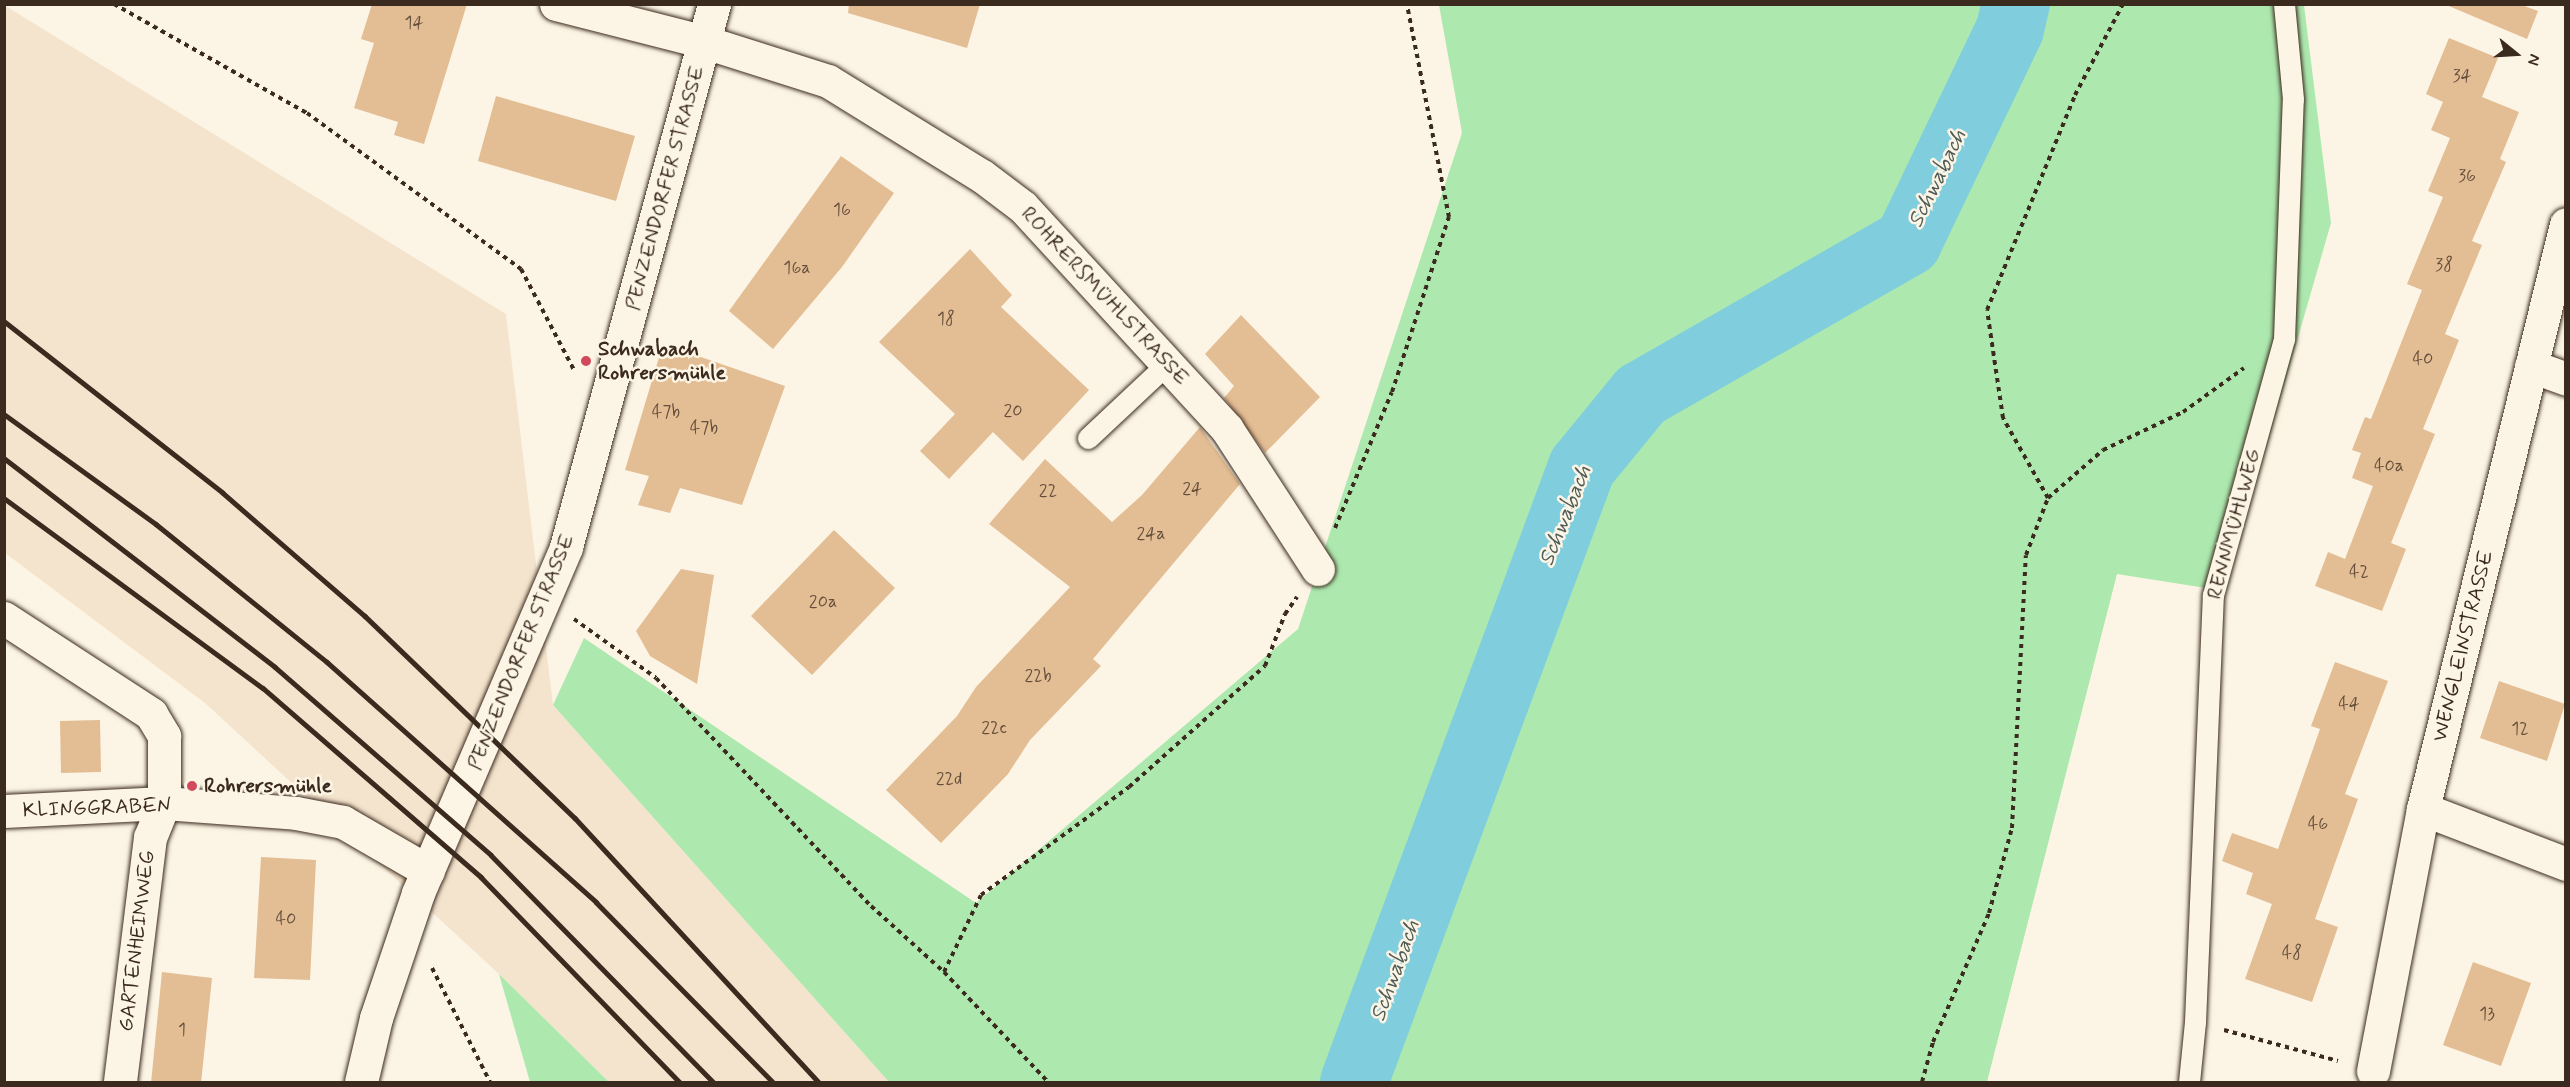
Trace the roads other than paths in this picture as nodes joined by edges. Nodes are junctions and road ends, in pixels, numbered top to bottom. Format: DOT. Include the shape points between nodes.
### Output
graph roads {
  1 [pos="556,4"];
  2 [pos="714,4"];
  3 [pos="2284,4"];
  4 [pos="705,42"];
  5 [pos="2565,224"];
  6 [pos="1169,362"];
  7 [pos="2531,366"];
  8 [pos="2565,379"];
  9 [pos="1088,438"];
  10 [pos="1318,569"];
  11 [pos="4,618"];
  12 [pos="164,803"];
  13 [pos="2423,809"];
  14 [pos="4,811"];
  15 [pos="2565,864"];
  16 [pos="428,871"];
  17 [pos="2373,1071"];
  18 [pos="120,1083"];
  19 [pos="361,1083"];
  20 [pos="2189,1083"];
  1 -- 4 [label="street, ROHRERSMÜHLSTRASSE"];
  2 -- 4 [label="street, PENZENDORFER STRASSE"];
  3 -- 20 [label="lane, RENNMÜHLWEG" via="2293,99 2284,339 2212,595 2195,1022"];
  4 -- 6 [label="street, ROHRERSMÜHLSTRASSE" via="828,81 982,176 1023,207"];
  4 -- 16 [label="street, PENZENDORFER STRASSE" via="570,536"];
  5 -- 7 [label="street, WENGLEINSTRASSE"];
  6 -- 9 [label="lane"];
  6 -- 10 [label="street, ROHRERSMÜHLSTRASSE" via="1227,429"];
  7 -- 8 [label="street"];
  7 -- 13 [label="street, WENGLEINSTRASSE"];
  11 -- 12 [label="street" via="151,714 164,736"];
  12 -- 14 [label="street, KLINGGRABEN"];
  12 -- 16 [label="street, KLINGGRABEN" via="296,813 344,822"];
  12 -- 18 [label="street, GARTENHEIMWEG" via="150,837"];
  13 -- 15 [label="street"];
  13 -- 17 [label="street, WENGLEINSTRASSE"];
  16 -- 19 [label="street, PENZENDORFER STRASSE" via="402,937"];
}
